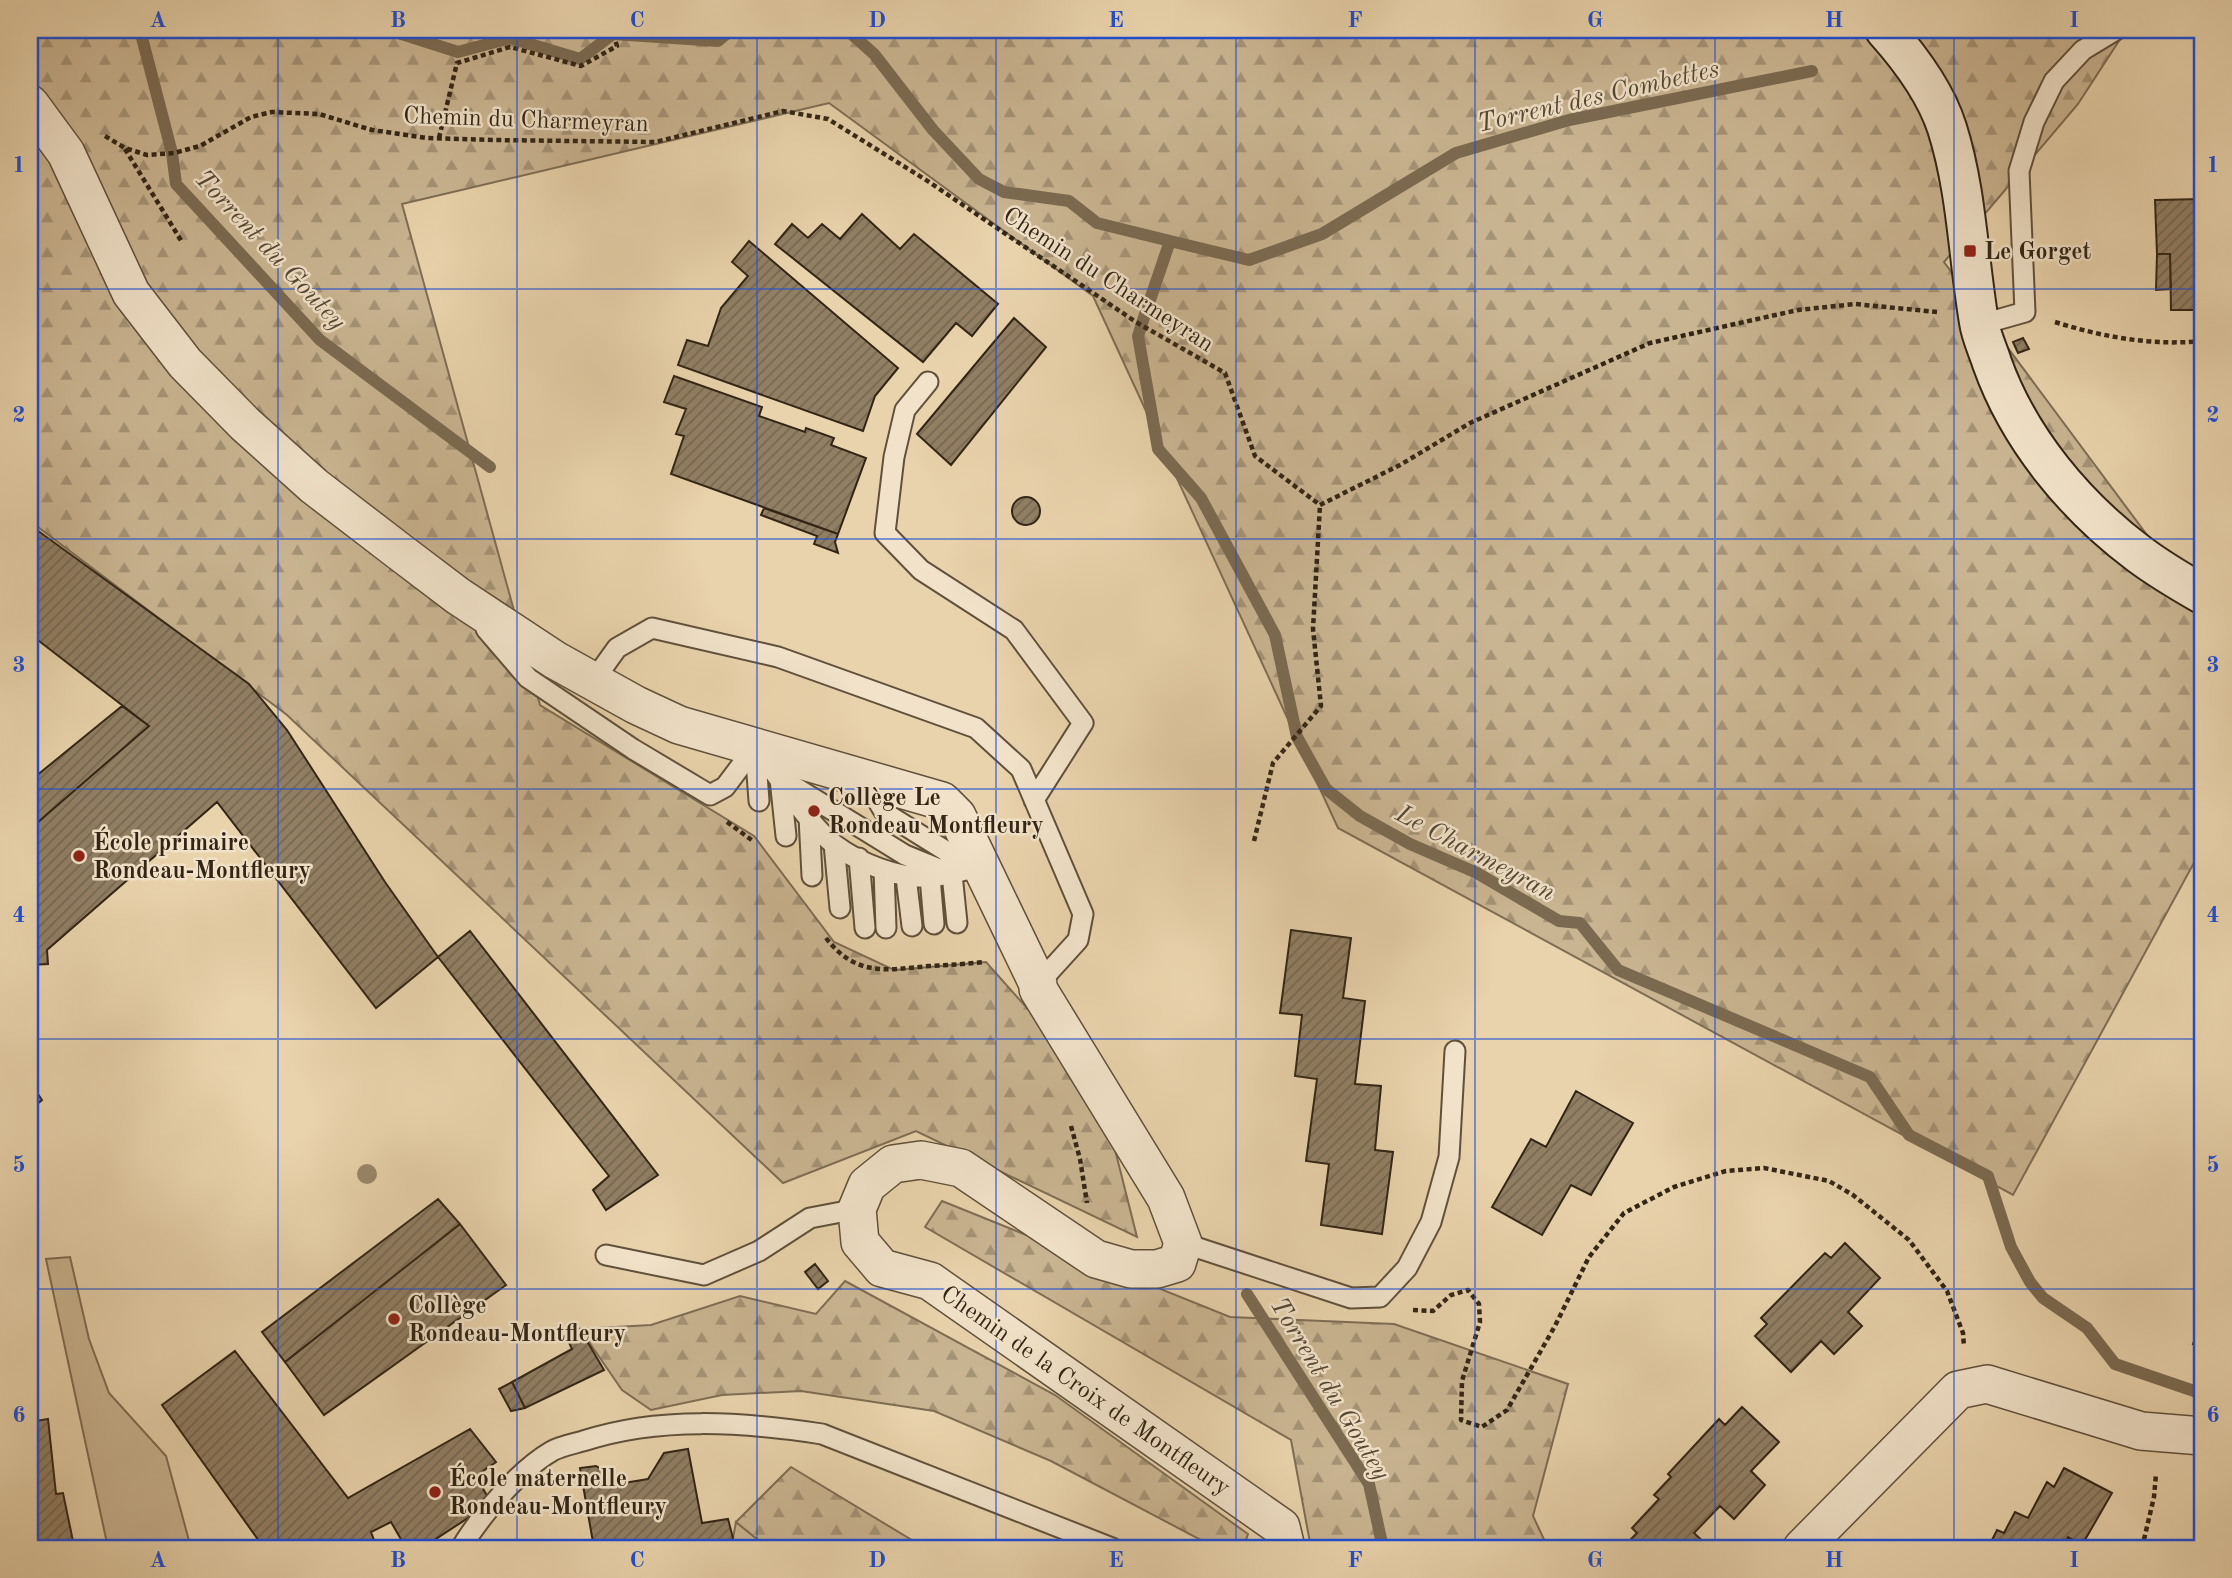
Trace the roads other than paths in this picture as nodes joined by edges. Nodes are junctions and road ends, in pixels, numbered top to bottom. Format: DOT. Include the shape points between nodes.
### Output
graph roads {
  1 [pos="1885,30"];
  2 [pos="2116,30"];
  3 [pos="30,104"];
  4 [pos="1971,316"];
  5 [pos="928,382"];
  6 [pos="2202,594"];
  7 [pos="458,596"];
  8 [pos="594,680"];
  9 [pos="755,747"];
  10 [pos="780,778"];
  11 [pos="1034,800"];
  12 [pos="759,801"];
  13 [pos="809,817"];
  14 [pos="786,836"];
  15 [pos="834,844"];
  16 [pos="859,858"];
  17 [pos="884,870"];
  18 [pos="966,870"];
  19 [pos="813,876"];
  20 [pos="906,877"];
  21 [pos="930,877"];
  22 [pos="840,908"];
  23 [pos="934,923"];
  24 [pos="957,923"];
  25 [pos="912,926"];
  26 [pos="866,928"];
  27 [pos="886,928"];
  28 [pos="1038,984"];
  29 [pos="1455,1051"];
  30 [pos="857,1209"];
  31 [pos="1183,1243"];
  32 [pos="606,1255"];
  33 [pos="2202,1436"];
  34 [pos="461,1548"];
  35 [pos="1112,1548"];
  36 [pos="1286,1548"];
  37 [pos="1802,1548"];
  1 -- 4 [label="main road" via="1909,57 1946,127 1964,197"];
  2 -- 4 [label="lane" via="2083,50 2054,81 2034,122 2019,171 2025,312"];
  3 -- 7 [label="street" via="66,153 131,293 185,363 314,486"];
  4 -- 6 [label="main road" via="2024,431 2051,469 2140,554"];
  5 -- 11 [label="lane" via="905,410 894,457 886,533 921,570 1014,631 1083,723"];
  7 -- 8 [label="street"];
  7 -- 9 [label="lane" via="528,678 710,794 725,787"];
  8 -- 9 [label="street" via="678,725"];
  8 -- 11 [label="lane" via="617,648 652,628 778,657 976,728 1021,769"];
  9 -- 10 [label="lane"];
  9 -- 12 [label="lane"];
  9 -- 18 [label="street" via="942,801 957,816"];
  10 -- 13 [label="lane"];
  10 -- 14 [label="lane"];
  10 -- 18 [label="lane" via="905,856"];
  11 -- 28 [label="lane" via="1083,914 1078,940"];
  13 -- 15 [label="lane"];
  13 -- 19 [label="lane"];
  15 -- 16 [label="lane"];
  15 -- 22 [label="lane"];
  16 -- 17 [label="lane"];
  16 -- 26 [label="lane"];
  17 -- 20 [label="lane"];
  17 -- 27 [label="lane"];
  18 -- 21 [label="lane"];
  18 -- 24 [label="lane"];
  18 -- 28 [label="street"];
  20 -- 21 [label="lane"];
  20 -- 25 [label="lane"];
  21 -- 23 [label="lane"];
  28 -- 31 [label="street" via="1166,1198"];
  29 -- 31 [label="lane" via="1448,1157 1431,1222 1407,1268 1380,1297 1351,1298"];
  30 -- 31 [label="street" via="867,1185 893,1164 921,1160 961,1168 1096,1259 1131,1269 1157,1269 1177,1263"];
  30 -- 32 [label="lane" via="810,1218 759,1251 704,1275"];
  30 -- 36 [label="street, Chemin de la Croix de Montfleury" via="860,1242 882,1268 930,1281 1282,1527"];
  33 -- 37 [label="street" via="2141,1431 1987,1384 1958,1390"];
  34 -- 35 [label="lane" via="474,1526 512,1484 553,1451 615,1430 691,1423 822,1434"];
}
